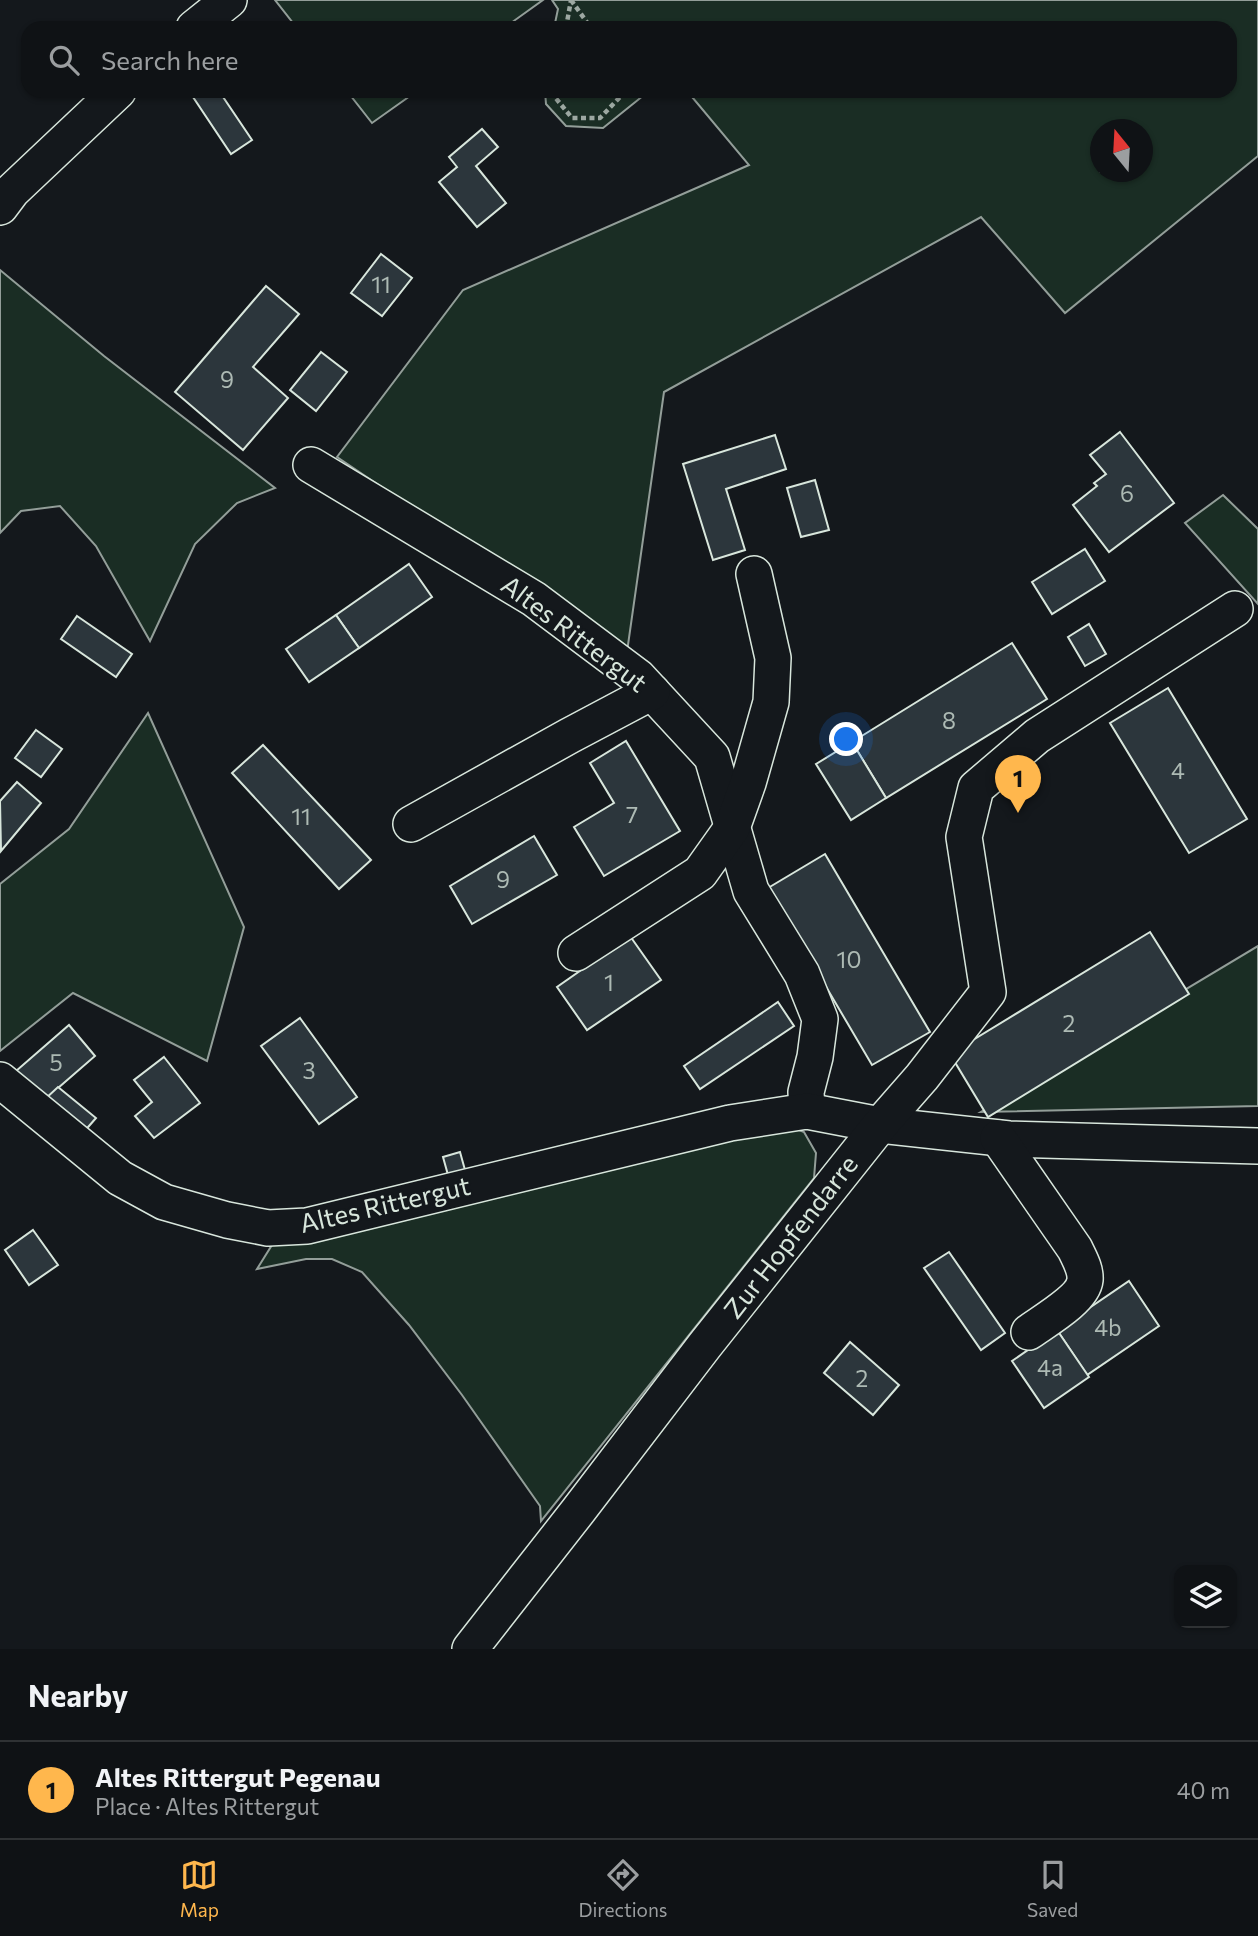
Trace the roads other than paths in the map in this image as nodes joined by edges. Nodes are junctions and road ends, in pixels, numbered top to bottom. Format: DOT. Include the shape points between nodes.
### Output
graph roads {
  1 [pos="229,0"];
  2 [pos="203,21"];
  3 [pos="111,98"];
  4 [pos="0,207"];
  5 [pos="311,465"];
  6 [pos="754,573"];
  7 [pos="1235,609"];
  8 [pos="652,692"];
  9 [pos="411,824"];
  10 [pos="732,828"];
  11 [pos="576,953"];
  12 [pos="0,1080"];
  13 [pos="807,1111"];
  14 [pos="880,1125"];
  15 [pos="998,1138"];
  16 [pos="1258,1146"];
  17 [pos="1030,1332"];
  18 [pos="470,1649"];
  1 -- 2 [label="street"];
  3 -- 4 [label="street"];
  5 -- 8 [label="street, Altes Rittergut" via="534,599"];
  6 -- 10 [label="street" via="773,659 771,702"];
  7 -- 14 [label="street, Zur Hopfendarre" via="1037,736 976,788 964,836 988,992"];
  8 -- 9 [label="street"];
  8 -- 10 [label="street, Altes Rittergut" via="712,757"];
  10 -- 11 [label="street" via="700,873"];
  10 -- 13 [label="street, Altes Rittergut" via="751,891 802,974 820,1018 806,1092"];
  12 -- 13 [label="street, Altes Rittergut" via="120,1178 164,1202 268,1228 307,1226 730,1123"];
  13 -- 14 [label="street, Altes Rittergut"];
  14 -- 15 [label="street"];
  14 -- 18 [label="street, Zur Hopfendarre"];
  15 -- 16 [label="street"];
  15 -- 17 [label="street" via="1075,1249 1085,1282 1077,1297"];
}
